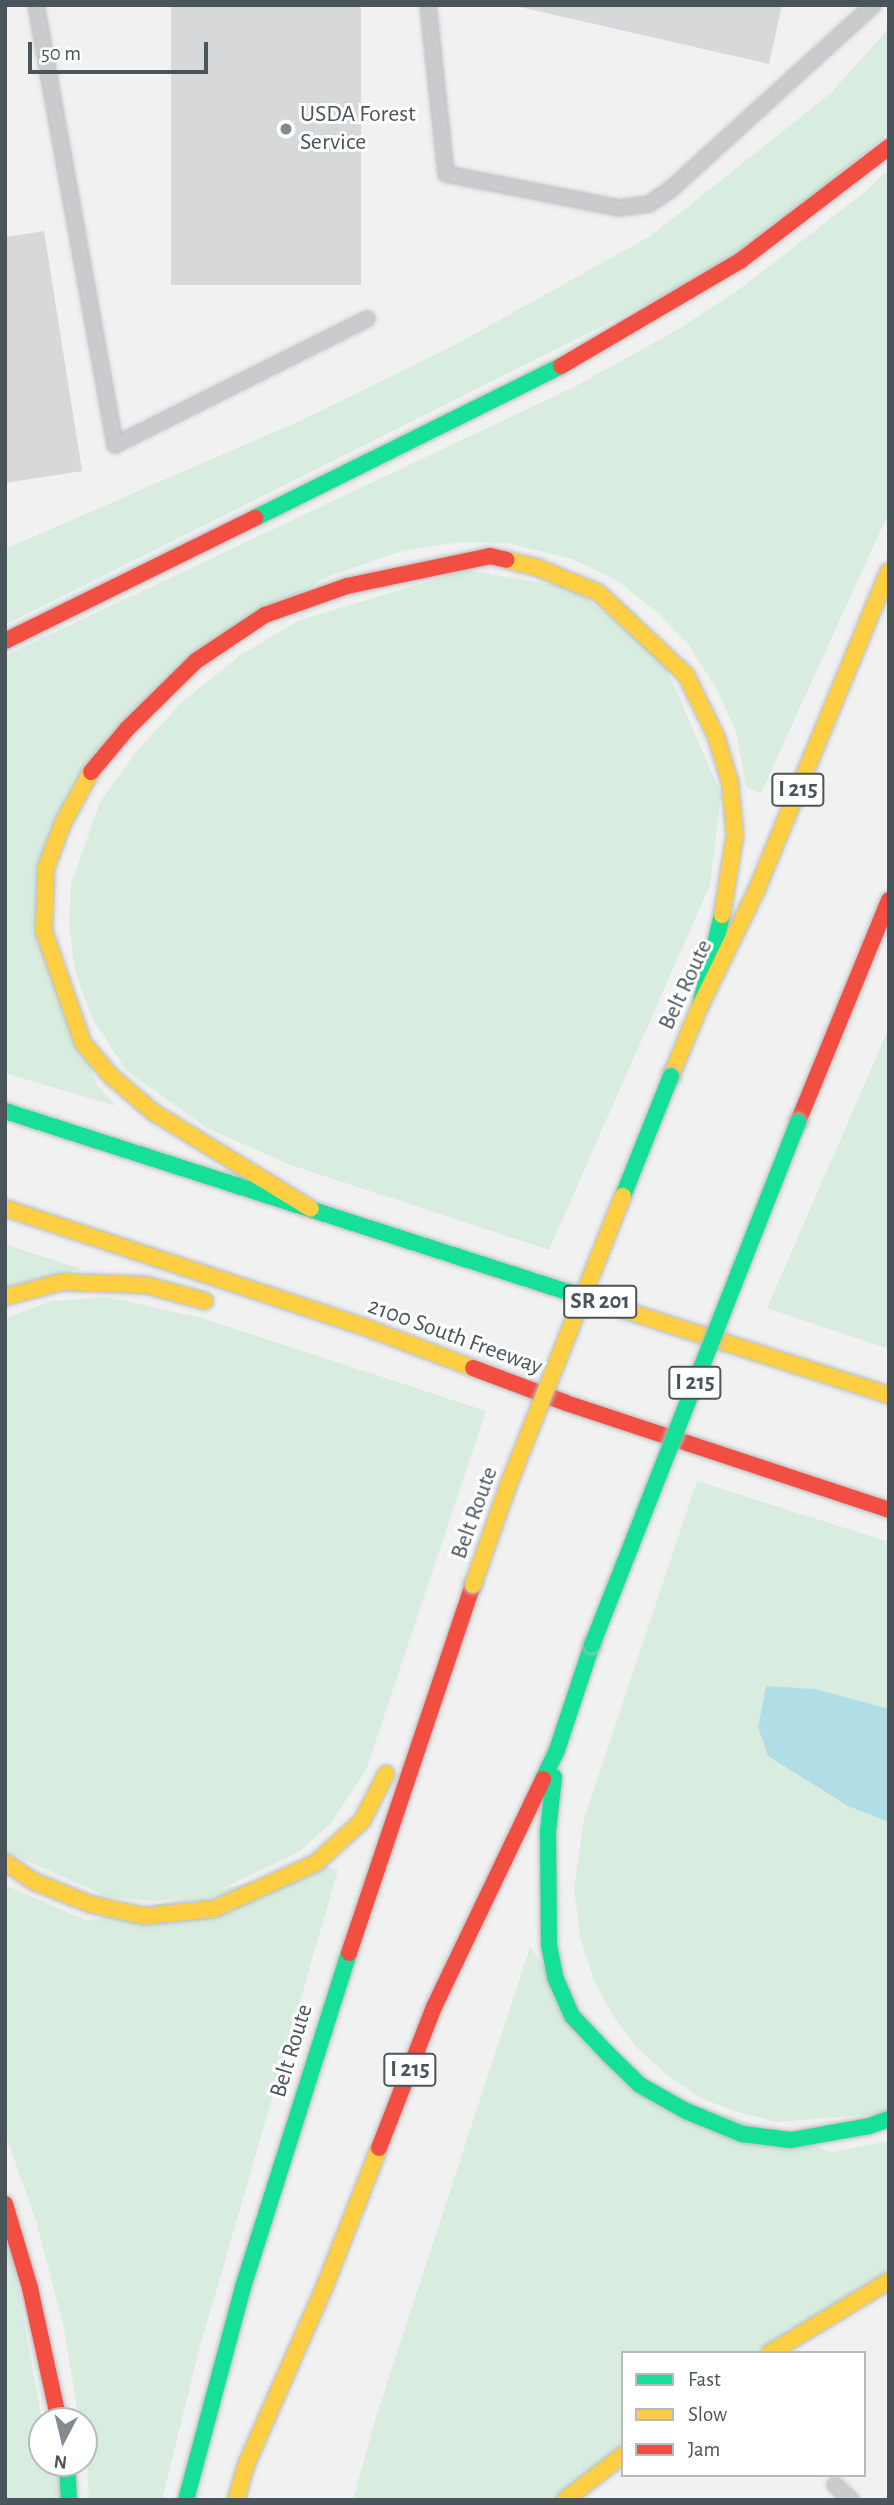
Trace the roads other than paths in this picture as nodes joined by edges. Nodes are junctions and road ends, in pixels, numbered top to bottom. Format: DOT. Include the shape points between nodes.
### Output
graph roads {
  1 [pos="36,5"];
  2 [pos="428,5"];
  3 [pos="873,5"];
  4 [pos="889,147"];
  5 [pos="367,319"];
  6 [pos="889,572"];
  7 [pos="5,641"];
  8 [pos="889,900"];
  9 [pos="882,962"];
  10 [pos="700,1006"];
  11 [pos="827,1053"];
  12 [pos="5,1111"];
  13 [pos="5,1208"];
  14 [pos="311,1209"];
  15 [pos="5,1297"];
  16 [pos="225,1307"];
  17 [pos="382,1351"];
  18 [pos="889,1395"];
  19 [pos="566,1403"];
  20 [pos="889,1510"];
  21 [pos="457,1631"];
  22 [pos="404,1738"];
  23 [pos="557,1750"];
  24 [pos="392,1762"];
  25 [pos="5,1862"];
  26 [pos="889,2119"];
  27 [pos="5,2204"];
  28 [pos="889,2281"];
  29 [pos="773,2351"];
  30 [pos="56,2407"];
  31 [pos="621,2457"];
  32 [pos="68,2477"];
  33 [pos="835,2486"];
  34 [pos="69,2500"];
  35 [pos="186,2500"];
  36 [pos="236,2500"];
  37 [pos="565,2500"];
  38 [pos="852,2500"];
  1 -- 5 [label="lane" via="115,445"];
  2 -- 3 [label="lane" via="446,174 628,208 649,204 671,188"];
  4 -- 7 [label="highway" via="740,261 572,361"];
  6 -- 10 [label="highway, Belt Route / I 215" via="757,889"];
  8 -- 11 [label="highway, I 215"];
  9 -- 11 [label="highway"];
  10 -- 14 [label="highway" via="729,884 735,835 730,782 716,736 686,674 599,593 537,567 490,556 347,586 265,615 196,662 127,729 87,776 46,869 44,931 83,1044 111,1076 153,1112"];
  10 -- 21 [label="highway, Belt Route / I 215, bridge" via="508,1486"];
  11 -- 23 [label="highway, I 215, bridge" via="592,1645"];
  12 -- 14 [label="highway, SR 201"];
  13 -- 19 [label="highway, 2100 South Freeway" via="362,1326"];
  14 -- 18 [label="highway, SR 201"];
  15 -- 16 [label="highway" via="62,1282 146,1284"];
  17 -- 19 [label="highway"];
  19 -- 20 [label="highway, 2100 South Freeway"];
  21 -- 22 [label="highway"];
  21 -- 35 [label="highway, Belt Route / I 215" via="316,2049 243,2287"];
  23 -- 26 [label="highway" via="548,1831 549,1945 555,1977 572,2016 640,2085 741,2134 791,2140"];
  23 -- 36 [label="highway, I 215" via="435,2007 325,2286 246,2465"];
  24 -- 25 [label="highway" via="362,1822 316,1863 214,1909 144,1916 90,1904 35,1882"];
  27 -- 30 [label="highway" via="30,2288"];
  28 -- 29 [label="highway"];
  31 -- 37 [label="highway"];
  32 -- 34 [label="highway"];
  33 -- 38 [label="lane"];
}
